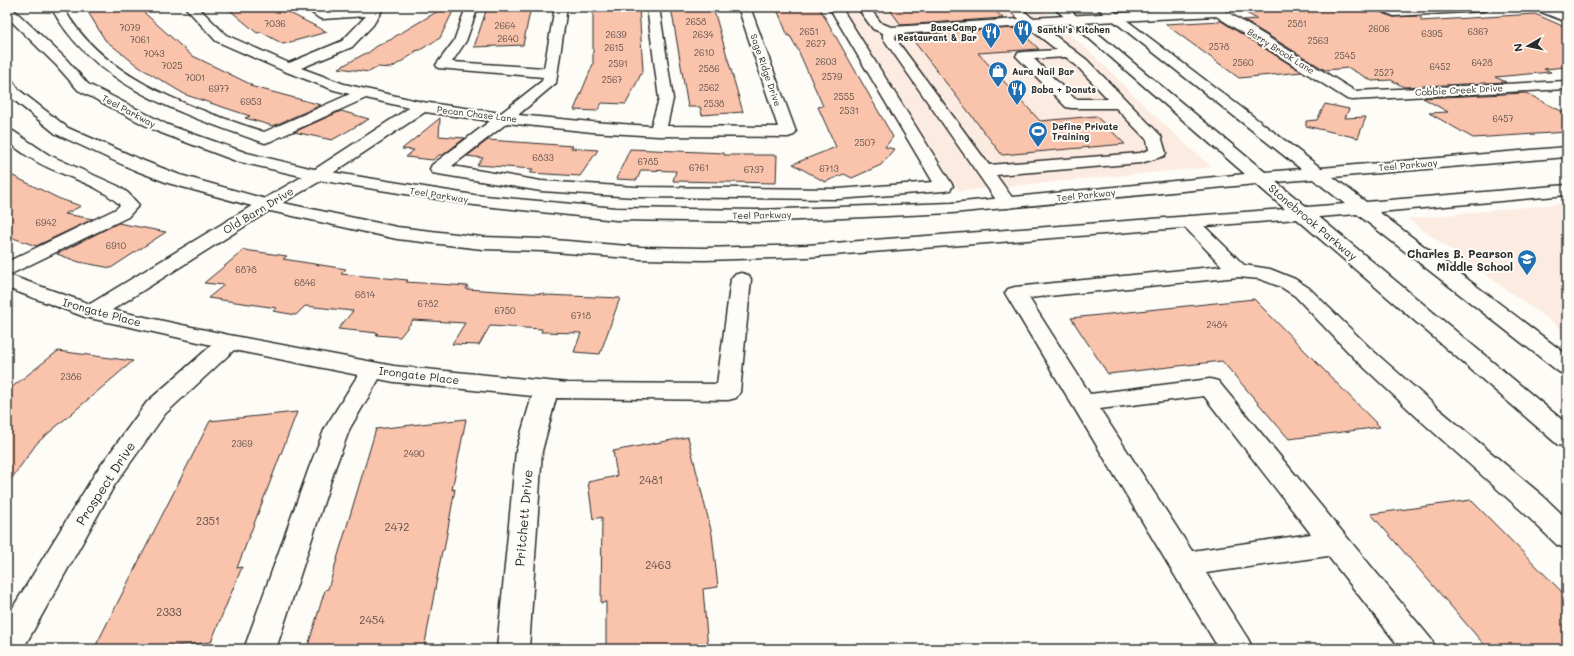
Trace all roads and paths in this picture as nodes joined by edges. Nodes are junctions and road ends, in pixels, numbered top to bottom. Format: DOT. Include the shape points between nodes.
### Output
graph roads {
  1 [pos="57,7"];
  2 [pos="191,7"];
  3 [pos="310,7"];
  4 [pos="472,7"];
  5 [pos="561,7"];
  6 [pos="654,7"];
  7 [pos="744,7"];
  8 [pos="835,7"];
  9 [pos="863,7"];
  10 [pos="1013,7"];
  11 [pos="1059,7"];
  12 [pos="1102,7"];
  13 [pos="1383,7"];
  14 [pos="1483,7"];
  15 [pos="1540,7"];
  16 [pos="377,9"];
  17 [pos="1214,9"];
  18 [pos="7,10"];
  19 [pos="1114,17"];
  20 [pos="1567,18"];
  21 [pos="1073,19"];
  22 [pos="1029,22"];
  23 [pos="890,31"];
  24 [pos="1070,53"];
  25 [pos="289,68"];
  26 [pos="551,73"];
  27 [pos="7,84"];
  28 [pos="1567,85"];
  29 [pos="365,93"];
  30 [pos="1352,96"];
  31 [pos="1119,102"];
  32 [pos="422,107"];
  33 [pos="504,118"];
  34 [pos="658,131"];
  35 [pos="788,132"];
  36 [pos="7,134"];
  37 [pos="1567,152"];
  38 [pos="984,171"];
  39 [pos="1316,173"];
  40 [pos="318,175"];
  41 [pos="1261,178"];
  42 [pos="1567,190"];
  43 [pos="1007,203"];
  44 [pos="266,205"];
  45 [pos="1362,208"];
  46 [pos="1303,213"];
  47 [pos="1189,222"];
  48 [pos="7,270"];
  49 [pos="1238,270"];
  50 [pos="741,279"];
  51 [pos="7,281"];
  52 [pos="93,312"];
  53 [pos="229,342"];
  54 [pos="1567,367"];
  55 [pos="373,370"];
  56 [pos="546,389"];
  57 [pos="1084,403"];
  58 [pos="1567,438"];
  59 [pos="1567,537"];
  60 [pos="1335,543"];
  61 [pos="1184,564"];
  62 [pos="7,646"];
  63 [pos="260,649"];
  64 [pos="513,649"];
  65 [pos="1237,649"];
  66 [pos="1420,649"];
  1 -- 29 [label="main road" via="62,18 92,53 133,85 177,107 265,138"];
  2 -- 25 [label="main road, Pecan Chase Lane" via="221,38"];
  3 -- 16 [label="main road" via="323,15"];
  4 -- 26 [label="main road" via="460,41 443,65"];
  5 -- 26 [label="main road"];
  6 -- 34 [label="main road" via="666,100"];
  7 -- 35 [label="main road, Sage Ridge Drive"];
  8 -- 33 [label="main road" via="944,186 838,194 636,192 541,186 438,169"];
  9 -- 23 [label="main road" via="877,26"];
  10 -- 22 [label="main road"];
  11 -- 21 [label="main road, Stonebrook Parkway"];
  12 -- 19 [label="main road"];
  13 -- 14 [label="main road" via="1394,12"];
  15 -- 20 [label="main road"];
  16 -- 25 [label="main road" via="369,22 347,44"];
  17 -- 19 [label="main road"];
  17 -- 30 [label="main road, Berry Brook Lane"];
  18 -- 40 [label="main road, Teel Parkway" via="83,87 162,128 242,157"];
  19 -- 21 [label="main road"];
  19 -- 39 [label="main road"];
  21 -- 22 [label="main road"];
  21 -- 41 [label="main road, Stonebrook Parkway"];
  22 -- 23 [label="main road"];
  22 -- 24 [label="main road"];
  23 -- 38 [label="main road" via="889,38"];
  24 -- 31 [label="main road"];
  24 -- 31 [label="main road" via="1023,56 1071,104"];
  25 -- 29 [label="main road, Pecan Chase Lane" via="339,87"];
  26 -- 33 [label="main road" via="549,83"];
  27 -- 44 [label="main road" via="14,93 62,131 174,179"];
  28 -- 30 [label="main road, Cobbie Creek Drive"];
  29 -- 32 [label="main road, Pecan Chase Lane"];
  31 -- 38 [label="main road" via="1155,139 1158,153 1141,158"];
  32 -- 33 [label="main road, Pecan Chase Lane"];
  32 -- 40 [label="main road, Old Barn Drive"];
  33 -- 34 [label="main road, Pecan Chase Lane"];
  34 -- 35 [label="main road, Pecan Chase Lane"];
  36 -- 48 [label="main road" via="42,159 102,185 124,198 130,205 122,213"];
  37 -- 39 [label="main road, Teel Parkway"];
  38 -- 43 [label="main road"];
  39 -- 41 [label="main road, Teel Parkway"];
  39 -- 45 [label="main road"];
  40 -- 43 [label="main road, Teel Parkway" via="474,200 616,214 757,216"];
  40 -- 44 [label="main road, Old Barn Drive"];
  41 -- 43 [label="main road, Teel Parkway"];
  41 -- 46 [label="main road, Stonebrook Parkway"];
  42 -- 45 [label="main road"];
  44 -- 47 [label="main road" via="397,233 445,240 641,253 807,251"];
  44 -- 52 [label="main road, Old Barn Drive"];
  45 -- 46 [label="main road"];
  45 -- 54 [label="main road"];
  46 -- 47 [label="main road"];
  46 -- 58 [label="main road, Stonebrook Parkway"];
  47 -- 49 [label="main road"];
  49 -- 57 [label="main road" via="1015,293"];
  49 -- 59 [label="main road" via="1263,273 1302,292 1368,358 1534,504"];
  50 -- 56 [label="main road, Irongate Place" via="728,392"];
  51 -- 52 [label="main road, Irongate Place"];
  52 -- 53 [label="main road, Irongate Place"];
  53 -- 55 [label="main road, Irongate Place"];
  53 -- 62 [label="main road, Prospect Drive" via="156,408 105,479"];
  55 -- 56 [label="main road, Irongate Place"];
  55 -- 63 [label="main road" via="338,428"];
  56 -- 64 [label="main road, Pritchett Drive" via="529,451"];
  57 -- 60 [label="main road" via="1210,387"];
  57 -- 61 [label="main road"];
  60 -- 61 [label="main road"];
  60 -- 66 [label="main road"];
  61 -- 65 [label="main road"];
}
